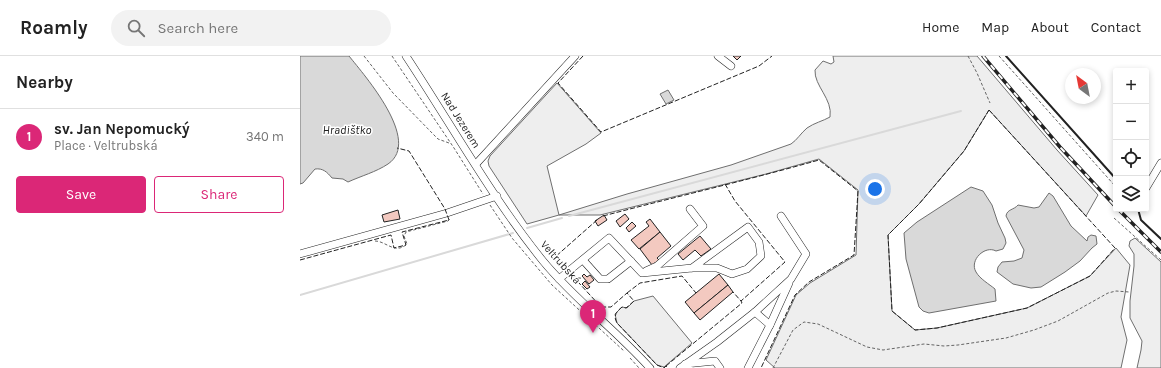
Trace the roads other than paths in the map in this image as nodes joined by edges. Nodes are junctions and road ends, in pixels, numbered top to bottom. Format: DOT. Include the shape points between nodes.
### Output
graph roads {
  1 [pos="406,56"];
  2 [pos="575,56"];
  3 [pos="718,56"];
  4 [pos="731,66"];
  5 [pos="1161,163"];
  6 [pos="476,164"];
  7 [pos="1149,183"];
  8 [pos="497,196"];
  9 [pos="690,209"];
  10 [pos="781,216"];
  11 [pos="525,237"];
  12 [pos="300,254"];
  13 [pos="583,260"];
  14 [pos="631,261"];
  15 [pos="692,268"];
  16 [pos="642,273"];
  17 [pos="559,279"];
  18 [pos="791,279"];
  19 [pos="755,312"];
  20 [pos="770,325"];
  21 [pos="685,367"];
  22 [pos="650,368"];
  23 [pos="720,368"];
  24 [pos="748,368"];
  1 -- 6 [label="street, Nad Jezerem"];
  2 -- 6 [label="street"];
  3 -- 4 [label="street"];
  5 -- 7 [label="street"];
  6 -- 8 [label="street, Nad Jezerem"];
  8 -- 11 [label="street, Nad Jezerem"];
  8 -- 12 [label="street"];
  9 -- 16 [label="street" via="703,226 656,266"];
  10 -- 18 [label="street" via="806,254"];
  11 -- 17 [label="street, Veltrubská"];
  13 -- 14 [label="street" via="600,279 608,279"];
  13 -- 14 [label="street" via="609,238"];
  13 -- 17 [label="street"];
  14 -- 16 [label="street"];
  15 -- 15 [label="street" via="748,227 759,242 761,256 747,269 732,274 717,268"];
  15 -- 16 [label="street"];
  17 -- 22 [label="street, Veltrubská"];
  18 -- 19 [label="street"];
  18 -- 20 [label="street"];
  19 -- 20 [label="street"];
  19 -- 21 [label="street"];
  20 -- 24 [label="street"];
  21 -- 23 [label="street" via="715,361"];
}
